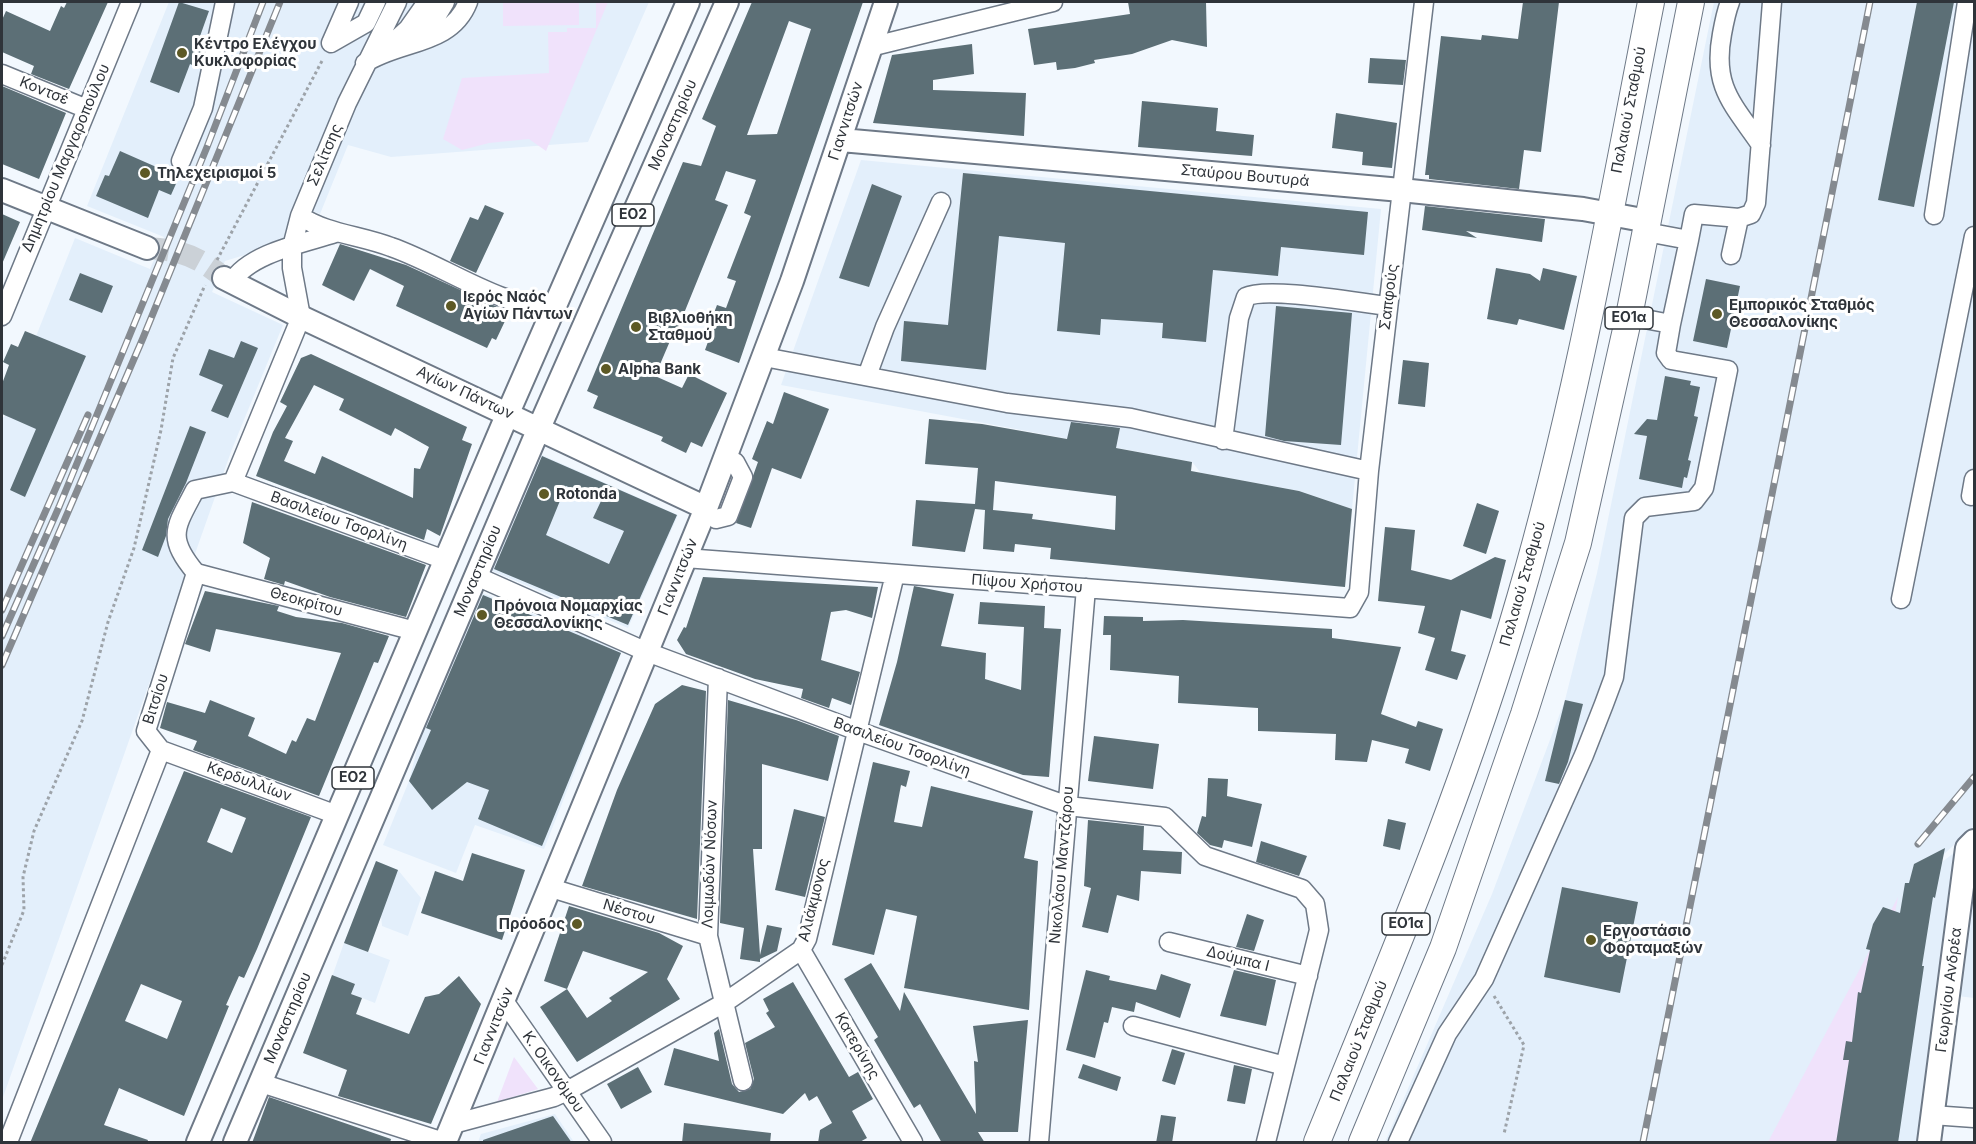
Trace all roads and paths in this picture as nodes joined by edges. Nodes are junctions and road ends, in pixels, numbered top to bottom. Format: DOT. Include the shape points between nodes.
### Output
graph roads {
  1 [pos="131,2"];
  2 [pos="225,2"];
  3 [pos="349,2"];
  4 [pos="375,2"];
  5 [pos="397,2"];
  6 [pos="427,2"];
  7 [pos="445,2"];
  8 [pos="468,2"];
  9 [pos="688,2"];
  10 [pos="727,2"];
  11 [pos="886,2"];
  12 [pos="1053,2"];
  13 [pos="1424,2"];
  14 [pos="1650,2"];
  15 [pos="1691,2"];
  16 [pos="1730,2"];
  17 [pos="1772,2"];
  18 [pos="1967,2"];
  19 [pos="1969,22"];
  20 [pos="331,43"];
  21 [pos="408,45"];
  22 [pos="870,47"];
  23 [pos="373,59"];
  24 [pos="2,74"];
  25 [pos="87,109"];
  26 [pos="841,140"];
  27 [pos="1761,146"];
  28 [pos="181,161"];
  29 [pos="2,190"];
  30 [pos="1401,190"];
  31 [pos="941,202"];
  32 [pos="44,209"];
  33 [pos="1609,213"];
  34 [pos="1934,215"];
  35 [pos="300,216"];
  36 [pos="1739,218"];
  37 [pos="1647,226"];
  38 [pos="335,233"];
  39 [pos="1974,236"];
  40 [pos="1689,240"];
  41 [pos="292,247"];
  42 [pos="147,248"];
  43 [pos="1731,255"];
  44 [pos="219,277"];
  45 [pos="1388,306"];
  46 [pos="554,309"];
  47 [pos="2,316"];
  48 [pos="1629,316"];
  49 [pos="301,317"];
  50 [pos="1671,324"];
  51 [pos="764,357"];
  52 [pos="867,376"];
  53 [pos="508,413"];
  54 [pos="539,428"];
  55 [pos="1223,440"];
  56 [pos="735,462"];
  57 [pos="1369,471"];
  58 [pos="233,482"];
  59 [pos="711,514"];
  60 [pos="686,558"];
  61 [pos="446,560"];
  62 [pos="196,573"];
  63 [pos="895,574"];
  64 [pos="476,576"];
  65 [pos="1086,588"];
  66 [pos="1359,592"];
  67 [pos="1901,599"];
  68 [pos="415,631"];
  69 [pos="647,652"];
  70 [pos="717,678"];
  71 [pos="855,730"];
  72 [pos="161,750"];
  73 [pos="1068,806"];
  74 [pos="337,815"];
  75 [pos="1974,841"];
  76 [pos="550,888"];
  77 [pos="708,936"];
  78 [pos="1169,942"];
  79 [pos="801,950"];
  80 [pos="2,965"];
  81 [pos="1308,976"];
  82 [pos="1484,979"];
  83 [pos="504,1001"];
  84 [pos="724,1003"];
  85 [pos="1133,1026"];
  86 [pos="1285,1066"];
  87 [pos="743,1081"];
  88 [pos="261,1083"];
  89 [pos="567,1091"];
  90 [pos="1932,1115"];
  91 [pos="1974,1118"];
  92 [pos="1504,1134"];
  93 [pos="448,1136"];
  94 [pos="8,1143"];
  95 [pos="198,1143"];
  96 [pos="235,1143"];
  97 [pos="602,1143"];
  98 [pos="913,1143"];
  99 [pos="1039,1143"];
  100 [pos="1266,1143"];
  101 [pos="1317,1143"];
  102 [pos="1362,1143"];
  103 [pos="1398,1143"];
  104 [pos="1929,1143"];
  1 -- 25 [label="street, Δημητρίου Μαργαροπούλου"];
  2 -- 28 [label="street" via="203,108"];
  3 -- 20 [label="street"];
  4 -- 20 [label="street" via="366,23"];
  5 -- 23 [label="street, Σελίτσης"];
  6 -- 23 [label="street" via="408,29"];
  7 -- 21 [label="street" via="427,30"];
  8 -- 21 [label="street" via="452,27"];
  9 -- 46 [label="main road, ΕΟ2"];
  10 -- 54 [label="main road, Μοναστηρίου / ΕΟ2"];
  11 -- 22 [label="main road, Γιαννιτσών"];
  12 -- 22 [label="street"];
  13 -- 30 [label="street, Σαπφούς"];
  14 -- 33 [label="highway, Παλαιού Σταθμού / ΕΟ1α"];
  15 -- 37 [label="highway, ΕΟ1α"];
  16 -- 27 [label="street" via="1719,48 1720,79"];
  17 -- 27 [label="street"];
  18 -- 19 [label="street"];
  19 -- 34 [label="street"];
  20 -- 44 [label="path"];
  21 -- 23 [label="street"];
  22 -- 26 [label="main road, Γιαννιτσών"];
  23 -- 35 [label="street, Σελίτσης"];
  24 -- 25 [label="street, Κοντσέ"];
  25 -- 32 [label="street, Δημητρίου Μαργαροπούλου"];
  26 -- 30 [label="main road, Σταύρου Βουτυρά"];
  26 -- 51 [label="main road, Γιαννιτσών"];
  27 -- 36 [label="street" via="1755,209"];
  29 -- 32 [label="main road"];
  30 -- 33 [label="main road, Σταύρου Βουτυρά"];
  30 -- 45 [label="street, Σαπφούς"];
  31 -- 52 [label="street"];
  32 -- 42 [label="main road"];
  32 -- 47 [label="street, Δημητρίου Μαργαροπούλου"];
  33 -- 37 [label="main road, Σταύρου Βουτυρά"];
  33 -- 101 [label="highway, Παλαιού Σταθμού / ΕΟ1α" via="1538,531 1489,702 1415,903"];
  35 -- 38 [label="street"];
  35 -- 41 [label="street, Σελίτσης"];
  36 -- 40 [label="street" via="1694,214"];
  36 -- 43 [label="street"];
  37 -- 40 [label="street"];
  37 -- 48 [label="highway, ΕΟ1α"];
  38 -- 41 [label="street"];
  38 -- 46 [label="street" via="360,236 409,253 523,304"];
  39 -- 67 [label="street"];
  40 -- 50 [label="street"];
  41 -- 44 [label="street"];
  41 -- 49 [label="street, Σελίτσης" via="292,276"];
  44 -- 49 [label="main road, Αγίων Πάντων"];
  44 -- 80 [label="path" via="173,358 134,548 108,622 82,721 34,831 24,877 24,910"];
  45 -- 55 [label="street" via="1278,294 1254,293 1246,297 1239,318"];
  45 -- 57 [label="street, Σαπφούς"];
  46 -- 53 [label="main road, ΕΟ2"];
  48 -- 50 [label="street"];
  48 -- 102 [label="highway, ΕΟ1α" via="1588,505 1538,672 1443,948"];
  49 -- 53 [label="main road, Αγίων Πάντων"];
  49 -- 58 [label="street"];
  50 -- 82 [label="street" via="1666,349 1671,360 1728,370 1704,488 1694,501 1645,507 1634,518 1614,677 1584,755"];
  51 -- 52 [label="street"];
  51 -- 59 [label="main road, Γιαννιτσών"];
  52 -- 55 [label="street" via="1007,403 1131,418"];
  53 -- 54 [label="main road, Αγίων Πάντων"];
  53 -- 61 [label="main road, ΕΟ2"];
  54 -- 59 [label="main road, Αγίων Πάντων"];
  54 -- 64 [label="main road, Μοναστηρίου / ΕΟ2"];
  55 -- 57 [label="street"];
  56 -- 59 [label="street" via="743,477 728,516"];
  57 -- 66 [label="street, Σαπφούς"];
  58 -- 61 [label="street, Βασιλείου Τσορλίνη"];
  58 -- 62 [label="street" via="195,490 180,519 176,540 180,554"];
  59 -- 60 [label="main road, Γιαννιτσών"];
  60 -- 63 [label="street, Πίψου Χρήστου"];
  60 -- 69 [label="main road, Γιαννιτσών"];
  61 -- 68 [label="main road, ΕΟ2"];
  62 -- 68 [label="street, Θεοκρίτου"];
  62 -- 72 [label="street, Βιτσίου" via="146,731"];
  63 -- 65 [label="street, Πίψου Χρήστου"];
  63 -- 71 [label="street, Αλιάκμονος"];
  64 -- 69 [label="street, Βασιλείου Τσορλίνη"];
  64 -- 88 [label="main road, Μοναστηρίου / ΕΟ2"];
  65 -- 66 [label="street, Πίψου Χρήστου" via="1350,608"];
  65 -- 73 [label="street, Νικολάου Μαντζάρου"];
  68 -- 74 [label="main road, ΕΟ2"];
  69 -- 70 [label="street, Βασιλείου Τσορλίνη"];
  69 -- 76 [label="main road, Γιαννιτσών"];
  70 -- 71 [label="street, Βασιλείου Τσορλίνη"];
  70 -- 77 [label="street, Λοιμωδών Νόσων"];
  71 -- 73 [label="street, Βασιλείου Τσορλίνη"];
  71 -- 79 [label="street, Αλιάκμονος" via="807,939"];
  72 -- 74 [label="street, Κερδυλλίων"];
  72 -- 94 [label="street"];
  73 -- 81 [label="street, Βασιλείου Τσορλίνη" via="1165,817 1205,856 1302,889 1317,910 1319,930"];
  73 -- 99 [label="street, Νικολάου Μαντζάρου"];
  74 -- 95 [label="main road, ΕΟ2"];
  75 -- 90 [label="main road, Γεωργίου Ανδρέα" via="1967,848"];
  76 -- 77 [label="street, Νέστου"];
  76 -- 83 [label="main road, Γιαννιτσών"];
  77 -- 84 [label="street, Λοιμωδών Νόσων"];
  78 -- 81 [label="street, Δούμπα Ι"];
  79 -- 84 [label="street, Αλιάκμονος"];
  79 -- 98 [label="street, Κατερίνης"];
  81 -- 86 [label="street"];
  82 -- 92 [label="path" via="1524,1045"];
  82 -- 103 [label="street" via="1447,1034"];
  83 -- 89 [label="street, Κ. Οικονόμου"];
  83 -- 93 [label="main road, Γιαννιτσών"];
  84 -- 87 [label="street, Λοιμωδών Νόσων"];
  84 -- 89 [label="street, Αλιάκμονος"];
  85 -- 86 [label="street"];
  86 -- 100 [label="street"];
  88 -- 93 [label="street"];
  88 -- 96 [label="main road, Μοναστηρίου / ΕΟ2"];
  89 -- 93 [label="street, Αλιάκμονος"];
  89 -- 97 [label="street, Κ. Οικονόμου"];
  90 -- 91 [label="street"];
  90 -- 104 [label="main road, Γεωργίου Ανδρέα"];
}
